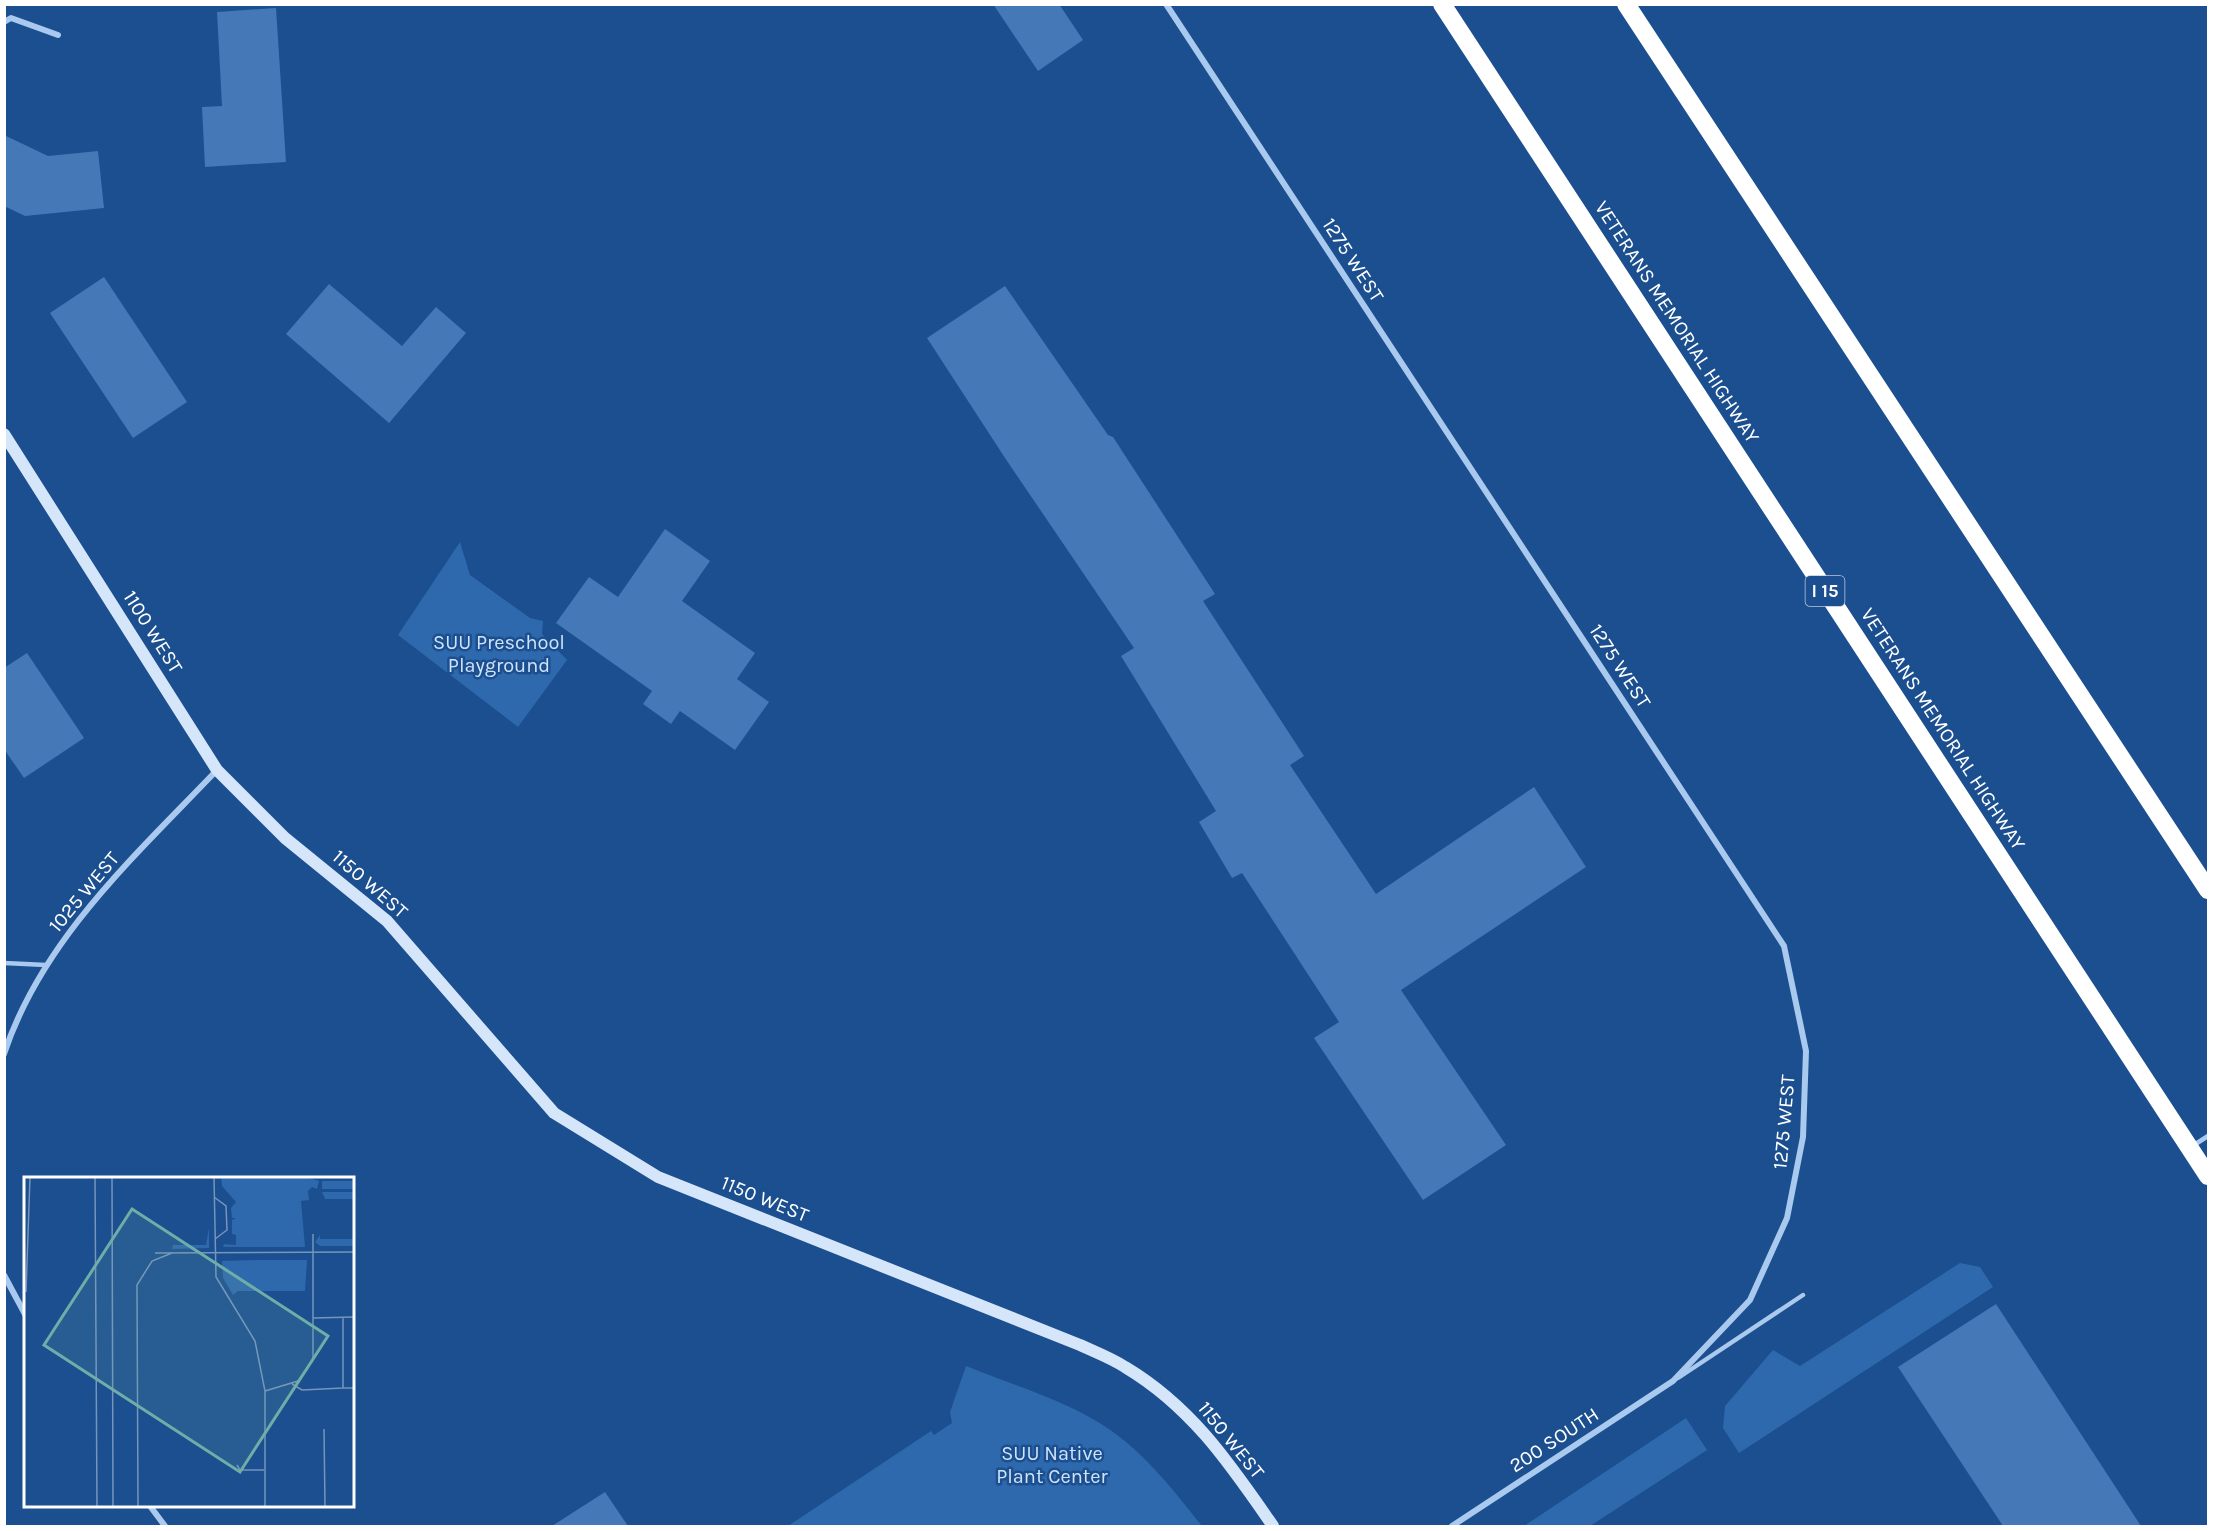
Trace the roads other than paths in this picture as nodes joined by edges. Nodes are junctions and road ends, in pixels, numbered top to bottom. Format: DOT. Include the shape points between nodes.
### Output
graph roads {
  1 [pos="1166,4"];
  2 [pos="1442,4"];
  3 [pos="1626,4"];
  4 [pos="4,22"];
  5 [pos="58,35"];
  6 [pos="4,434"];
  7 [pos="217,770"];
  8 [pos="285,838"];
  9 [pos="2208,890"];
  10 [pos="4,963"];
  11 [pos="46,965"];
  12 [pos="4,1053"];
  13 [pos="2208,1136"];
  14 [pos="2190,1148"];
  15 [pos="2208,1176"];
  16 [pos="4,1275"];
  17 [pos="1803,1295"];
  18 [pos="24,1312"];
  19 [pos="1673,1381"];
  20 [pos="151,1507"];
  21 [pos="165,1527"];
  22 [pos="1273,1527"];
  23 [pos="1452,1527"];
  1 -- 19 [label="street, 1275 WEST" via="1785,946 1806,1051 1803,1137 1787,1218 1750,1300"];
  2 -- 14 [label="highway, VETERANS MEMORIAL HIGHWAY / I 15"];
  3 -- 9 [label="highway"];
  4 -- 5 [label="street" via="11,18"];
  6 -- 7 [label="street, 1100 WEST"];
  7 -- 8 [label="street, 1100 WEST"];
  7 -- 11 [label="street, 1025 WEST" via="96,897"];
  8 -- 22 [label="street, 1150 WEST" via="387,921 554,1113 658,1177 1124,1366 1195,1421"];
  10 -- 11 [label="lane"];
  11 -- 12 [label="street, 1025 WEST" via="15,1021"];
  13 -- 14 [label="lane"];
  14 -- 15 [label="highway, VETERANS MEMORIAL HIGHWAY / I 15"];
  16 -- 18 [label="street"];
  17 -- 19 [label="lane"];
  19 -- 23 [label="street, 200 SOUTH"];
  20 -- 21 [label="street"];
}
